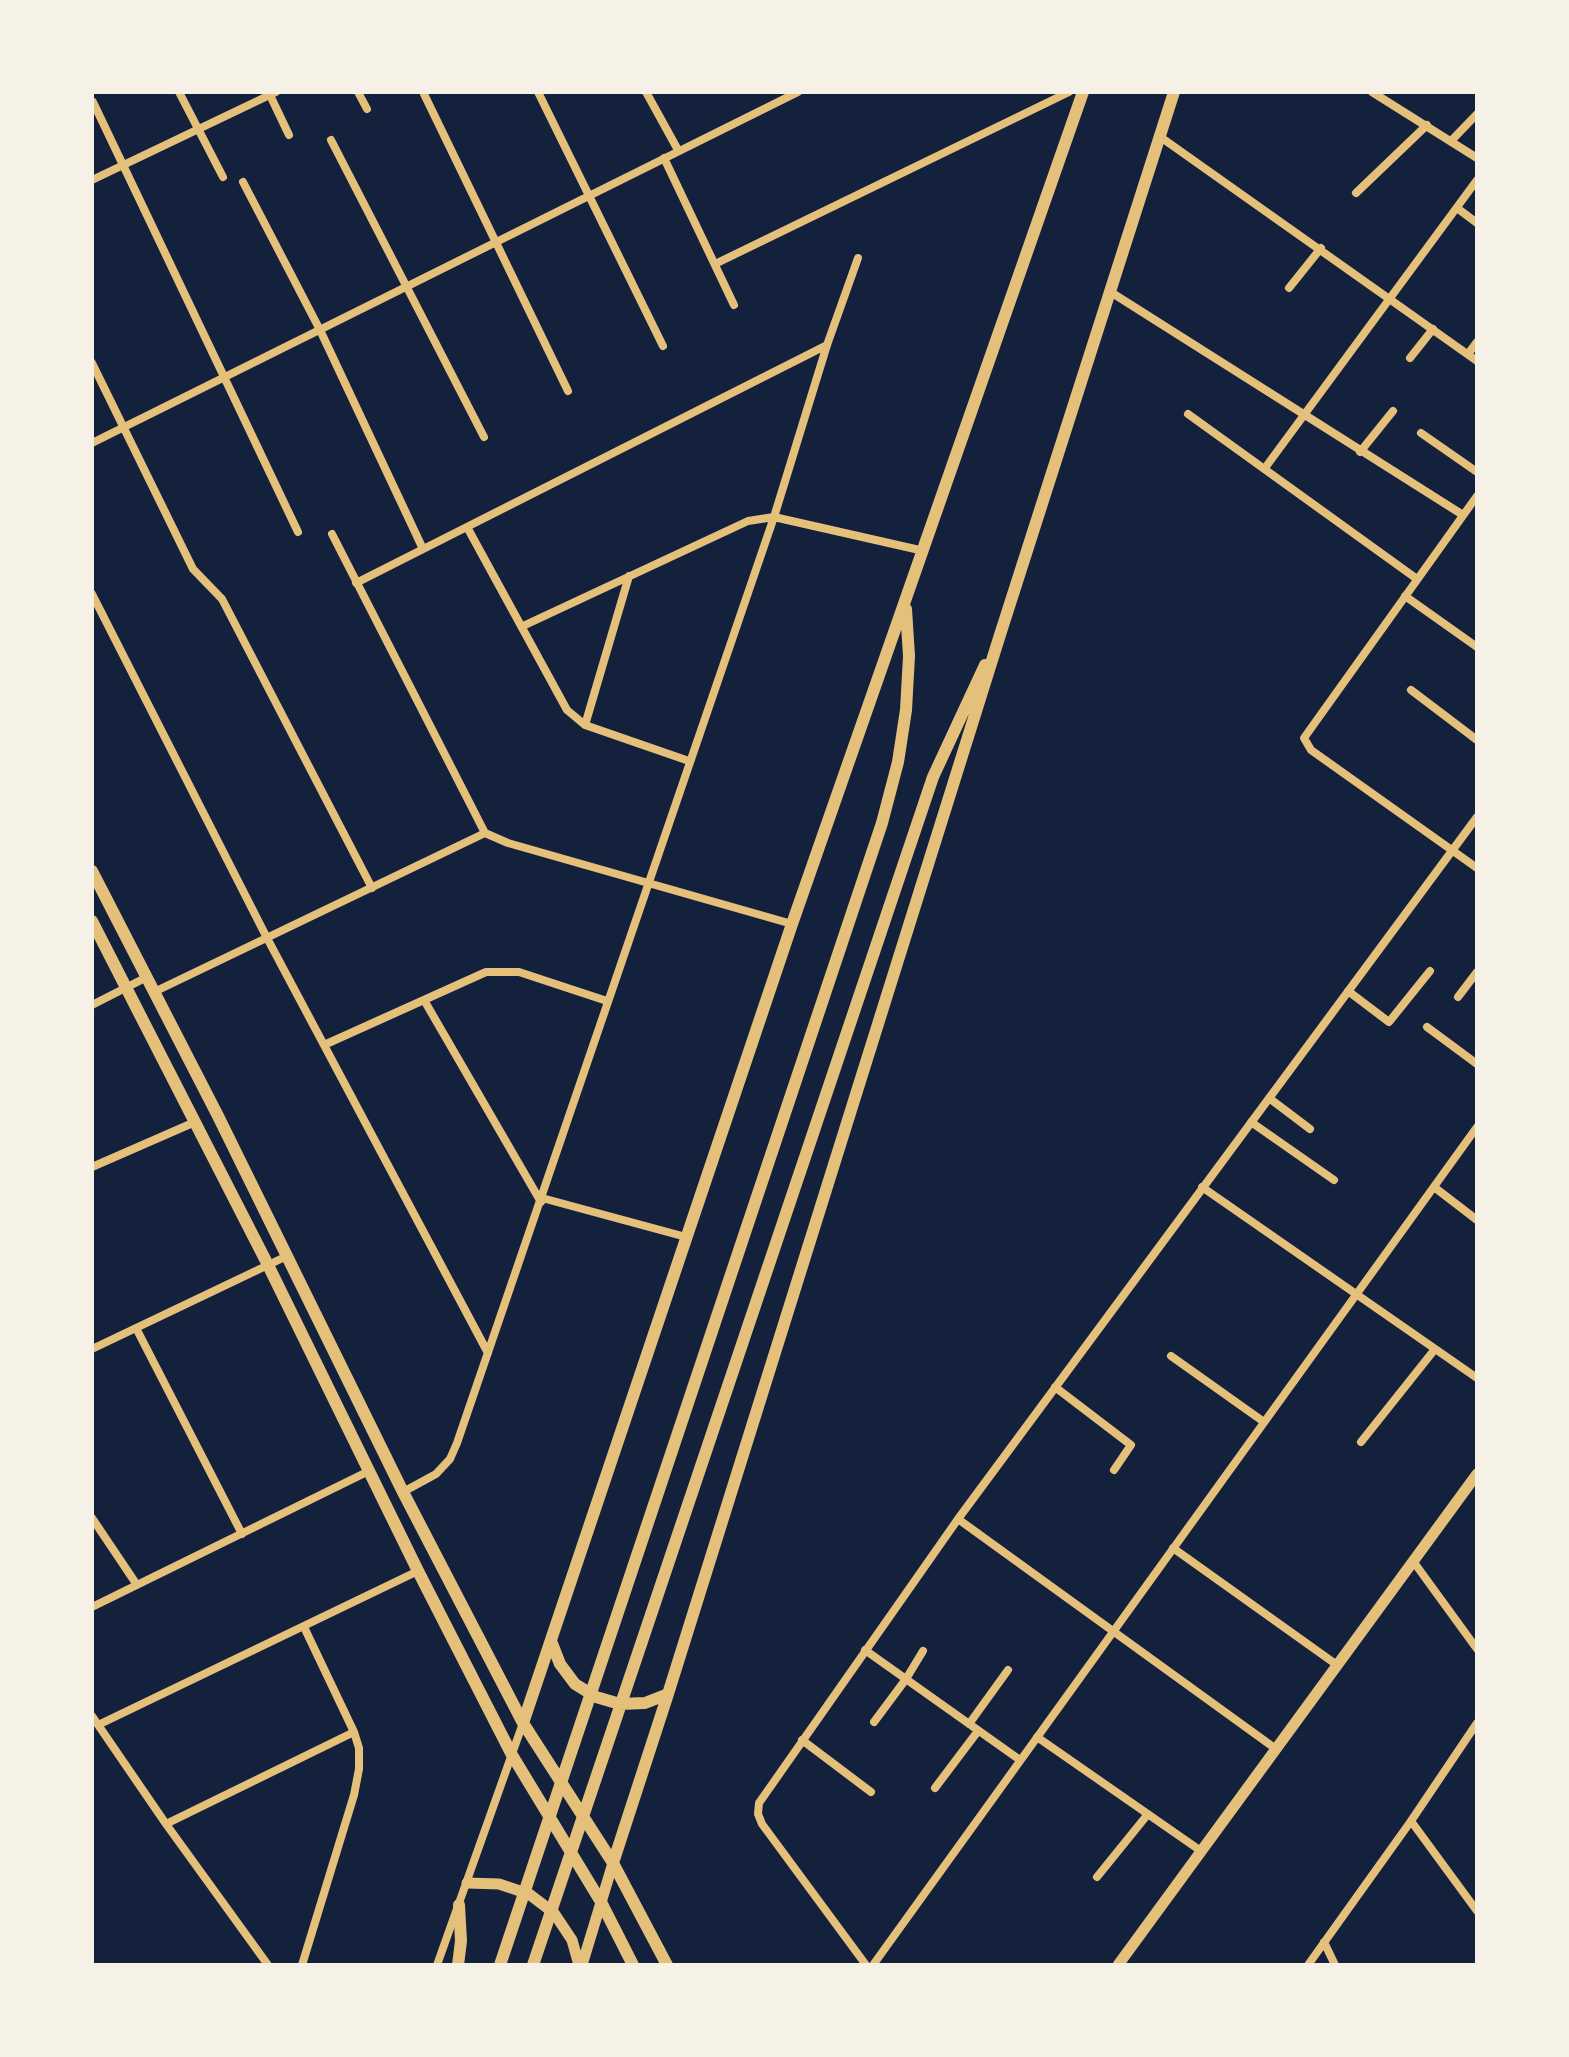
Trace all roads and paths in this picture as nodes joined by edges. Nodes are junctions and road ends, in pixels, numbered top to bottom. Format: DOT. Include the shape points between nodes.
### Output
graph roads {
  1 [pos="179,92"];
  2 [pos="358,92"];
  3 [pos="538,92"];
  4 [pos="646,92"];
  5 [pos="798,92"];
  6 [pos="1069,92"];
  7 [pos="1083,92"];
  8 [pos="1174,92"];
  9 [pos="1372,92"];
  10 [pos="271,93"];
  11 [pos="424,94"];
  12 [pos="93,102"];
  13 [pos="367,109"];
  14 [pos="1477,114"];
  15 [pos="1427,125"];
  16 [pos="198,129"];
  17 [pos="289,135"];
  18 [pos="1159,136"];
  19 [pos="331,140"];
  20 [pos="1451,141"];
  21 [pos="678,150"];
  22 [pos="664,158"];
  23 [pos="1477,158"];
  24 [pos="123,165"];
  25 [pos="223,177"];
  26 [pos="92,180"];
  27 [pos="1477,180"];
  28 [pos="243,182"];
  29 [pos="1356,193"];
  30 [pos="590,197"];
  31 [pos="1457,208"];
  32 [pos="1477,223"];
  33 [pos="496,243"];
  34 [pos="1321,248"];
  35 [pos="858,258"];
  36 [pos="715,264"];
  37 [pos="407,287"];
  38 [pos="1289,288"];
  39 [pos="1109,291"];
  40 [pos="1390,298"];
  41 [pos="734,305"];
  42 [pos="1433,329"];
  43 [pos="320,330"];
  44 [pos="1477,342"];
  45 [pos="827,345"];
  46 [pos="663,346"];
  47 [pos="1468,354"];
  48 [pos="1410,358"];
  49 [pos="1477,361"];
  50 [pos="92,363"];
  51 [pos="225,377"];
  52 [pos="568,391"];
  53 [pos="1393,411"];
  54 [pos="1188,414"];
  55 [pos="1304,417"];
  56 [pos="124,427"];
  57 [pos="1421,433"];
  58 [pos="484,437"];
  59 [pos="92,443"];
  60 [pos="1360,452"];
  61 [pos="1265,468"];
  62 [pos="1477,472"];
  63 [pos="1477,496"];
  64 [pos="1463,515"];
  65 [pos="774,517"];
  66 [pos="467,527"];
  67 [pos="298,532"];
  68 [pos="332,534"];
  69 [pos="423,549"];
  70 [pos="924,551"];
  71 [pos="629,576"];
  72 [pos="1417,579"];
  73 [pos="356,583"];
  74 [pos="92,594"];
  75 [pos="1405,596"];
  76 [pos="905,603"];
  77 [pos="523,626"];
  78 [pos="999,638"];
  79 [pos="1477,647"];
  80 [pos="1411,690"];
  81 [pos="585,725"];
  82 [pos="1477,740"];
  83 [pos="689,761"];
  84 [pos="1477,817"];
  85 [pos="485,833"];
  86 [pos="1453,851"];
  87 [pos="1477,868"];
  88 [pos="92,871"];
  89 [pos="647,883"];
  90 [pos="372,888"];
  91 [pos="92,921"];
  92 [pos="792,924"];
  93 [pos="267,938"];
  94 [pos="1430,971"];
  95 [pos="1477,972"];
  96 [pos="147,977"];
  97 [pos="127,987"];
  98 [pos="1348,991"];
  99 [pos="154,992"];
  100 [pos="1458,997"];
  101 [pos="424,1000"];
  102 [pos="607,1001"];
  103 [pos="92,1005"];
  104 [pos="1427,1027"];
  105 [pos="324,1045"];
  106 [pos="1477,1064"];
  107 [pos="1269,1098"];
  108 [pos="195,1122"];
  109 [pos="1251,1122"];
  110 [pos="1477,1127"];
  111 [pos="1310,1129"];
  112 [pos="92,1167"];
  113 [pos="1334,1180"];
  114 [pos="1202,1187"];
  115 [pos="1434,1187"];
  116 [pos="541,1200"];
  117 [pos="1477,1220"];
  118 [pos="686,1237"];
  119 [pos="287,1256"];
  120 [pos="268,1265"];
  121 [pos="1356,1294"];
  122 [pos="136,1328"];
  123 [pos="92,1349"];
  124 [pos="1435,1349"];
  125 [pos="488,1353"];
  126 [pos="1171,1356"];
  127 [pos="1477,1378"];
  128 [pos="1055,1387"];
  129 [pos="1264,1422"];
  130 [pos="1361,1442"];
  131 [pos="1114,1470"];
  132 [pos="369,1471"];
  133 [pos="1477,1474"];
  134 [pos="403,1492"];
  135 [pos="92,1518"];
  136 [pos="958,1519"];
  137 [pos="242,1534"];
  138 [pos="1173,1548"];
  139 [pos="1413,1561"];
  140 [pos="418,1571"];
  141 [pos="137,1585"];
  142 [pos="92,1607"];
  143 [pos="304,1627"];
  144 [pos="1113,1631"];
  145 [pos="551,1641"];
  146 [pos="1477,1649"];
  147 [pos="865,1650"];
  148 [pos="923,1651"];
  149 [pos="1337,1665"];
  150 [pos="1008,1670"];
  151 [pos="906,1679"];
  152 [pos="668,1694"];
  153 [pos="92,1716"];
  154 [pos="874,1722"];
  155 [pos="523,1723"];
  156 [pos="1477,1723"];
  157 [pos="969,1724"];
  158 [pos="98,1725"];
  159 [pos="978,1731"];
  160 [pos="354,1732"];
  161 [pos="1037,1737"];
  162 [pos="802,1740"];
  163 [pos="1276,1749"];
  164 [pos="512,1755"];
  165 [pos="1020,1760"];
  166 [pos="935,1788"];
  167 [pos="871,1792"];
  168 [pos="1148,1814"];
  169 [pos="1411,1821"];
  170 [pos="166,1824"];
  171 [pos="1201,1851"];
  172 [pos="613,1863"];
  173 [pos="1097,1877"];
  174 [pos="467,1883"];
  175 [pos="601,1902"];
  176 [pos="459,1905"];
  177 [pos="1477,1911"];
  178 [pos="1324,1942"];
  179 [pos="268,1965"];
  180 [pos="302,1965"];
  181 [pos="437,1965"];
  182 [pos="458,1965"];
  183 [pos="500,1965"];
  184 [pos="533,1965"];
  185 [pos="581,1965"];
  186 [pos="633,1965"];
  187 [pos="667,1965"];
  188 [pos="866,1965"];
  189 [pos="873,1965"];
  190 [pos="1118,1965"];
  191 [pos="1308,1965"];
  192 [pos="1335,1965"];
  1 -- 16 [label="street"];
  2 -- 13 [label="street"];
  3 -- 30 [label="street"];
  4 -- 21 [label="street"];
  5 -- 21 [label="street"];
  6 -- 36 [label="street"];
  7 -- 70 [label="main road"];
  8 -- 18 [label="main road"];
  9 -- 15 [label="street"];
  10 -- 16 [label="street"];
  10 -- 17 [label="street"];
  11 -- 33 [label="street"];
  12 -- 24 [label="street"];
  14 -- 20 [label="street"];
  15 -- 20 [label="street"];
  15 -- 29 [label="street"];
  16 -- 24 [label="street"];
  16 -- 25 [label="street"];
  18 -- 34 [label="street"];
  18 -- 39 [label="main road"];
  19 -- 37 [label="street"];
  20 -- 23 [label="street"];
  21 -- 22 [label="street"];
  22 -- 30 [label="street"];
  22 -- 36 [label="street"];
  24 -- 26 [label="street"];
  24 -- 51 [label="street"];
  27 -- 31 [label="street"];
  28 -- 43 [label="street"];
  30 -- 33 [label="street"];
  30 -- 46 [label="street"];
  31 -- 32 [label="street"];
  31 -- 40 [label="street"];
  33 -- 37 [label="street"];
  33 -- 52 [label="street"];
  34 -- 38 [label="street"];
  34 -- 40 [label="street"];
  35 -- 45 [label="street"];
  36 -- 41 [label="street"];
  37 -- 43 [label="street"];
  37 -- 58 [label="street"];
  39 -- 55 [label="street"];
  39 -- 78 [label="main road"];
  40 -- 42 [label="street"];
  40 -- 55 [label="street"];
  42 -- 47 [label="street"];
  42 -- 48 [label="street"];
  43 -- 51 [label="street"];
  43 -- 69 [label="street"];
  44 -- 47 [label="street"];
  45 -- 65 [label="street"];
  45 -- 66 [label="street"];
  47 -- 49 [label="street"];
  50 -- 56 [label="street"];
  51 -- 56 [label="street"];
  51 -- 67 [label="street"];
  53 -- 60 [label="street"];
  54 -- 61 [label="street"];
  55 -- 60 [label="street"];
  55 -- 61 [label="street"];
  56 -- 59 [label="street"];
  56 -- 90 [label="street" via="193,569 229,611"];
  57 -- 62 [label="street"];
  60 -- 64 [label="street"];
  61 -- 72 [label="street"];
  63 -- 64 [label="street"];
  64 -- 72 [label="street"];
  65 -- 70 [label="street"];
  65 -- 71 [label="street" via="728,529"];
  65 -- 83 [label="street"];
  66 -- 69 [label="street"];
  66 -- 77 [label="street"];
  68 -- 73 [label="street"];
  69 -- 73 [label="street"];
  70 -- 76 [label="main road"];
  71 -- 77 [label="street"];
  71 -- 81 [label="street"];
  72 -- 75 [label="street"];
  73 -- 85 [label="street"];
  74 -- 93 [label="street"];
  75 -- 79 [label="street"];
  75 -- 86 [label="street" via="1304,738 1311,750"];
  76 -- 92 [label="main road"];
  76 -- 183 [label="main road" via="906,710 882,823"];
  77 -- 81 [label="street" via="567,710"];
  78 -- 152 [label="main road"];
  78 -- 184 [label="main road" via="943,753"];
  80 -- 82 [label="street"];
  81 -- 83 [label="street"];
  83 -- 89 [label="street"];
  84 -- 86 [label="street"];
  85 -- 89 [label="street"];
  85 -- 90 [label="street"];
  86 -- 87 [label="street"];
  86 -- 98 [label="street"];
  88 -- 96 [label="main road"];
  89 -- 92 [label="street"];
  89 -- 102 [label="street"];
  90 -- 93 [label="street"];
  91 -- 97 [label="main road"];
  92 -- 118 [label="main road"];
  93 -- 99 [label="street"];
  93 -- 105 [label="street"];
  94 -- 98 [label="street" via="1389,1022"];
  95 -- 100 [label="street"];
  96 -- 97 [label="street"];
  96 -- 99 [label="main road"];
  97 -- 103 [label="street"];
  97 -- 108 [label="main road"];
  98 -- 107 [label="street"];
  99 -- 119 [label="main road"];
  101 -- 102 [label="street" via="501,970"];
  101 -- 105 [label="street"];
  101 -- 116 [label="street"];
  102 -- 116 [label="street"];
  104 -- 106 [label="street"];
  105 -- 125 [label="street"];
  107 -- 109 [label="street"];
  107 -- 111 [label="street"];
  108 -- 112 [label="street"];
  108 -- 120 [label="main road"];
  109 -- 113 [label="street"];
  109 -- 114 [label="street"];
  110 -- 115 [label="street"];
  114 -- 121 [label="street"];
  114 -- 128 [label="street"];
  115 -- 117 [label="street"];
  115 -- 121 [label="street"];
  116 -- 118 [label="street"];
  116 -- 125 [label="street"];
  118 -- 145 [label="main road"];
  119 -- 120 [label="street"];
  119 -- 134 [label="main road"];
  120 -- 122 [label="street"];
  120 -- 132 [label="main road"];
  121 -- 124 [label="street"];
  121 -- 129 [label="street"];
  122 -- 123 [label="street"];
  122 -- 137 [label="street"];
  124 -- 127 [label="street"];
  124 -- 130 [label="street"];
  125 -- 134 [label="street" via="450,1459 436,1474"];
  126 -- 129 [label="street"];
  128 -- 131 [label="street" via="1131,1445"];
  128 -- 136 [label="street"];
  129 -- 138 [label="street"];
  132 -- 137 [label="street"];
  132 -- 140 [label="main road"];
  133 -- 139 [label="street"];
  134 -- 155 [label="main road"];
  135 -- 141 [label="street"];
  136 -- 144 [label="street"];
  136 -- 147 [label="street"];
  137 -- 141 [label="street"];
  138 -- 144 [label="street"];
  138 -- 149 [label="street"];
  139 -- 146 [label="street"];
  139 -- 149 [label="street"];
  140 -- 143 [label="street"];
  140 -- 164 [label="main road"];
  141 -- 142 [label="street"];
  143 -- 158 [label="street"];
  143 -- 160 [label="street"];
  144 -- 161 [label="street"];
  144 -- 163 [label="street"];
  145 -- 152 [label="main road" via="575,1684 596,1697 620,1704 645,1703"];
  145 -- 155 [label="main road"];
  147 -- 151 [label="street"];
  147 -- 162 [label="street"];
  148 -- 151 [label="street"];
  149 -- 163 [label="street"];
  150 -- 157 [label="street"];
  151 -- 154 [label="street"];
  151 -- 157 [label="street"];
  152 -- 172 [label="main road"];
  153 -- 158 [label="street"];
  155 -- 164 [label="street"];
  155 -- 172 [label="main road"];
  156 -- 169 [label="street"];
  157 -- 159 [label="street"];
  158 -- 170 [label="street"];
  159 -- 165 [label="street"];
  159 -- 166 [label="street"];
  160 -- 170 [label="street"];
  160 -- 180 [label="street" via="359,1748 354,1795"];
  161 -- 165 [label="street"];
  161 -- 168 [label="street"];
  162 -- 167 [label="street"];
  162 -- 188 [label="street" via="766,1791 758,1814"];
  163 -- 171 [label="street"];
  164 -- 174 [label="street"];
  164 -- 175 [label="main road"];
  165 -- 189 [label="street"];
  168 -- 171 [label="street"];
  168 -- 173 [label="street"];
  169 -- 177 [label="street"];
  169 -- 178 [label="street"];
  170 -- 179 [label="street"];
  171 -- 190 [label="street"];
  172 -- 175 [label="street"];
  172 -- 187 [label="main road"];
  174 -- 176 [label="street"];
  174 -- 185 [label="street" via="499,1884 529,1894 554,1913"];
  175 -- 185 [label="street"];
  175 -- 186 [label="main road"];
  176 -- 181 [label="street"];
  176 -- 182 [label="main road"];
  178 -- 191 [label="street"];
  178 -- 192 [label="street"];
}
